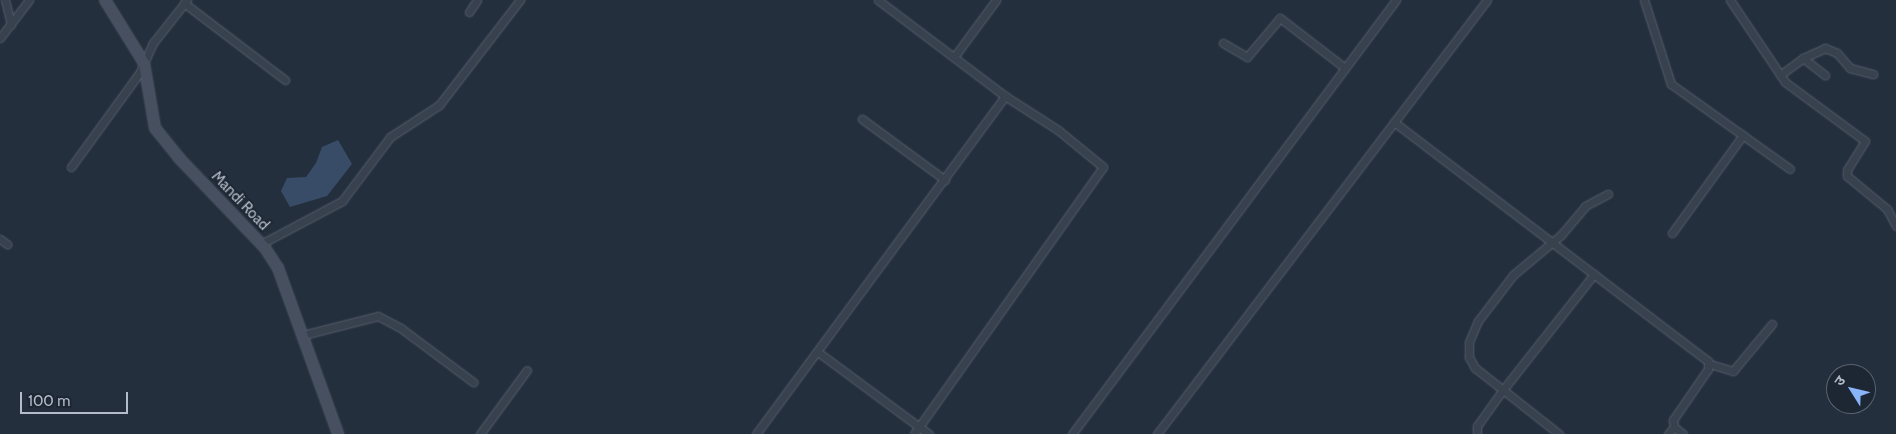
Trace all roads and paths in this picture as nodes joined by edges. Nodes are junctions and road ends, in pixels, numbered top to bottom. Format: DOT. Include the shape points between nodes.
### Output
graph roads {
  1 [pos="5,0"];
  2 [pos="29,0"];
  3 [pos="105,0"];
  4 [pos="477,0"];
  5 [pos="520,0"];
  6 [pos="878,0"];
  7 [pos="996,0"];
  8 [pos="1396,0"];
  9 [pos="1487,0"];
  10 [pos="1644,0"];
  11 [pos="1730,0"];
  12 [pos="186,2"];
  13 [pos="469,12"];
  14 [pos="11,24"];
  15 [pos="0,38"];
  16 [pos="1223,43"];
  17 [pos="954,57"];
  18 [pos="1803,58"];
  19 [pos="144,63"];
  20 [pos="1345,68"];
  21 [pos="1780,74"];
  22 [pos="1873,74"];
  23 [pos="1825,76"];
  24 [pos="285,80"];
  25 [pos="1005,96"];
  26 [pos="862,119"];
  27 [pos="1394,122"];
  28 [pos="1743,135"];
  29 [pos="70,167"];
  30 [pos="1790,169"];
  31 [pos="945,180"];
  32 [pos="1608,194"];
  33 [pos="1896,226"];
  34 [pos="1672,233"];
  35 [pos="0,239"];
  36 [pos="1553,242"];
  37 [pos="7,244"];
  38 [pos="260,244"];
  39 [pos="1594,274"];
  40 [pos="1772,324"];
  41 [pos="303,335"];
  42 [pos="818,352"];
  43 [pos="1710,364"];
  44 [pos="527,370"];
  45 [pos="473,382"];
  46 [pos="1502,392"];
  47 [pos="919,427"];
  48 [pos="1674,427"];
  49 [pos="338,434"];
  50 [pos="480,434"];
  51 [pos="756,434"];
  52 [pos="914,434"];
  53 [pos="929,434"];
  54 [pos="1072,434"];
  55 [pos="1157,434"];
  56 [pos="1477,434"];
  57 [pos="1559,434"];
  58 [pos="1668,434"];
  59 [pos="1683,434"];
  1 -- 14 [label="street"];
  2 -- 14 [label="street"];
  3 -- 19 [label="street, Mandi Road"];
  4 -- 13 [label="street"];
  5 -- 38 [label="street" via="440,105 390,137 342,201"];
  6 -- 17 [label="street"];
  7 -- 17 [label="street"];
  8 -- 20 [label="street"];
  9 -- 27 [label="street"];
  10 -- 28 [label="street" via="1671,84"];
  11 -- 21 [label="street"];
  12 -- 19 [label="street" via="153,43"];
  12 -- 24 [label="street"];
  14 -- 15 [label="street"];
  16 -- 20 [label="street" via="1247,57 1275,20 1282,18"];
  17 -- 25 [label="street"];
  18 -- 21 [label="street"];
  18 -- 22 [label="street" via="1821,49 1830,49 1850,68"];
  18 -- 23 [label="street"];
  19 -- 29 [label="street"];
  19 -- 38 [label="street, Mandi Road" via="155,128"];
  20 -- 54 [label="street"];
  21 -- 33 [label="street" via="1790,86 1865,141 1847,170 1847,176 1887,209"];
  25 -- 31 [label="street"];
  25 -- 47 [label="street" via="1058,130 1102,165 1103,170"];
  26 -- 31 [label="street"];
  27 -- 36 [label="street"];
  27 -- 55 [label="street"];
  28 -- 30 [label="street"];
  28 -- 34 [label="street"];
  31 -- 42 [label="street"];
  32 -- 36 [label="street" via="1585,206"];
  35 -- 37 [label="street"];
  36 -- 39 [label="street"];
  36 -- 46 [label="street" via="1513,275 1478,321 1469,342 1471,364"];
  38 -- 41 [label="street, Mandi Road" via="278,268"];
  39 -- 43 [label="street"];
  39 -- 46 [label="street"];
  40 -- 43 [label="street" via="1733,371"];
  41 -- 45 [label="street" via="378,316 402,329"];
  41 -- 49 [label="street, Mandi Road"];
  42 -- 47 [label="street"];
  42 -- 51 [label="street"];
  43 -- 48 [label="street" via="1675,415"];
  44 -- 50 [label="street"];
  46 -- 56 [label="street" via="1477,426"];
  46 -- 57 [label="street"];
  47 -- 52 [label="street"];
  47 -- 53 [label="street"];
  48 -- 58 [label="street"];
  48 -- 59 [label="street"];
}
